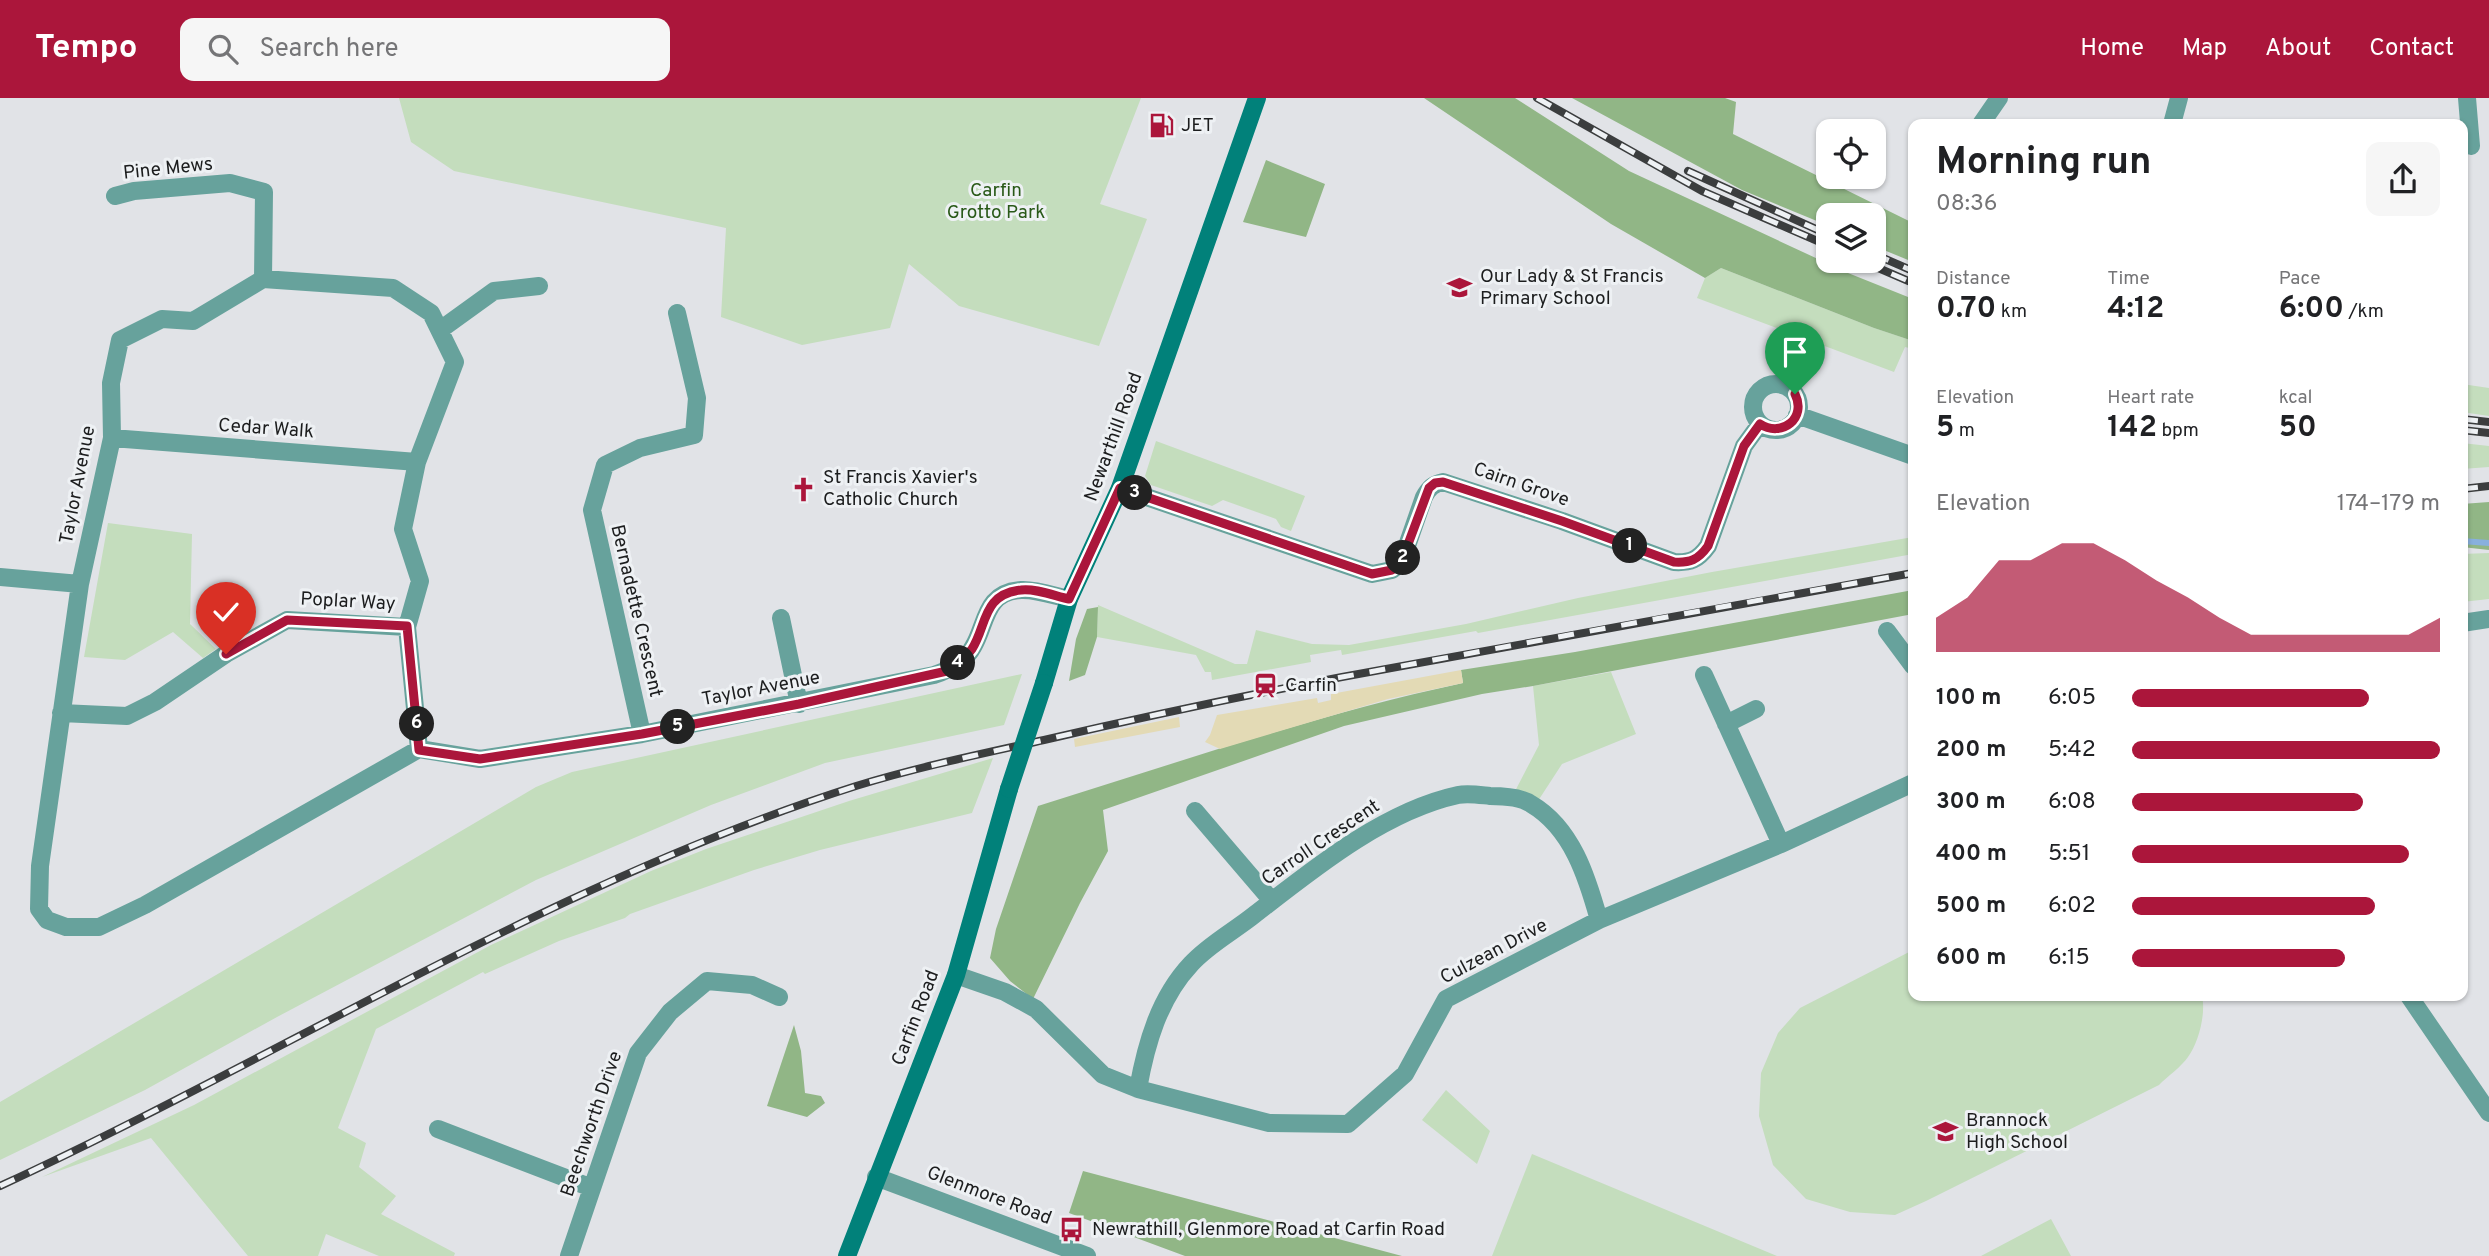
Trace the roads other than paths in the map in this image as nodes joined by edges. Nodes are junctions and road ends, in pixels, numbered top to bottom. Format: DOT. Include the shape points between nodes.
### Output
graph roads {
  1 [pos="1257,98"];
  2 [pos="1998,98"];
  3 [pos="2179,98"];
  4 [pos="2467,98"];
  5 [pos="1985,119"];
  6 [pos="2173,119"];
  7 [pos="2474,145"];
  8 [pos="115,196"];
  9 [pos="263,279"];
  10 [pos="539,286"];
  11 [pos="677,313"];
  12 [pos="440,331"];
  13 [pos="1797,415"];
  14 [pos="1760,424"];
  15 [pos="112,438"];
  16 [pos="1908,454"];
  17 [pos="417,462"];
  18 [pos="1120,488"];
  19 [pos="0,577"];
  20 [pos="80,584"];
  21 [pos="1069,599"];
  22 [pos="781,618"];
  23 [pos="2489,619"];
  24 [pos="2468,622"];
  25 [pos="407,626"];
  26 [pos="1887,631"];
  27 [pos="1908,659"];
  28 [pos="1704,676"];
  29 [pos="799,704"];
  30 [pos="1756,709"];
  31 [pos="61,713"];
  32 [pos="1726,724"];
  33 [pos="642,734"];
  34 [pos="419,750"];
  35 [pos="1908,784"];
  36 [pos="1009,789"];
  37 [pos="1195,811"];
  38 [pos="1781,844"];
  39 [pos="1272,901"];
  40 [pos="1599,920"];
  41 [pos="956,975"];
  42 [pos="779,997"];
  43 [pos="2412,1001"];
  44 [pos="1138,1089"];
  45 [pos="2489,1113"];
  46 [pos="438,1129"];
  47 [pos="876,1177"];
  48 [pos="592,1188"];
  49 [pos="569,1256"];
  50 [pos="847,1256"];
  51 [pos="1087,1256"];
  1 -- 18 [label="main road, Newarthill Road"];
  2 -- 5 [label="street"];
  3 -- 6 [label="street"];
  4 -- 7 [label="street"];
  8 -- 9 [label="street, Pine Mews" via="230,183 264,192"];
  9 -- 12 [label="street" via="393,288 431,313"];
  9 -- 15 [label="street, Taylor Avenue" via="193,321 162,319 120,340 111,383"];
  10 -- 12 [label="street" via="494,291"];
  11 -- 33 [label="street, Bernadette Crescent" via="697,398 694,435 640,448 605,465 592,510"];
  12 -- 17 [label="street" via="455,362"];
  13 -- 14 [label="street" via="1781,429"];
  13 -- 14 [label="street" via="1798,400 1790,388 1775,383 1760,389 1753,402"];
  13 -- 16 [label="street"];
  14 -- 18 [label="street, Cairn Grove" via="1744,446 1708,546 1701,556 1684,563 1443,482 1429,488 1401,563 1372,574"];
  15 -- 17 [label="street, Cedar Walk"];
  15 -- 20 [label="street, Taylor Avenue"];
  17 -- 25 [label="street" via="403,529 419,582"];
  18 -- 21 [label="main road, Newarthill Road"];
  19 -- 20 [label="street"];
  20 -- 31 [label="street, Taylor Avenue"];
  21 -- 29 [label="street, Taylor Avenue" via="1023,589 1010,592 984,615 973,648 947,671"];
  21 -- 36 [label="main road, Newarthill Road, bridge"];
  22 -- 29 [label="street"];
  23 -- 24 [label="street"];
  25 -- 31 [label="street, Poplar Way" via="287,620 127,716"];
  25 -- 34 [label="street"];
  26 -- 27 [label="street"];
  28 -- 32 [label="street"];
  29 -- 33 [label="street, Taylor Avenue"];
  30 -- 32 [label="street"];
  31 -- 34 [label="street, Taylor Avenue" via="40,866 39,909 47,920 66,927 99,927 145,905"];
  32 -- 38 [label="street"];
  33 -- 34 [label="street, Taylor Avenue" via="480,759"];
  35 -- 38 [label="street, Culzean Drive"];
  36 -- 41 [label="main road, Carfin Road"];
  37 -- 39 [label="street"];
  38 -- 40 [label="street, Culzean Drive"];
  39 -- 40 [label="street, Carroll Crescent" via="1374,828 1410,810 1461,794 1503,796 1530,803 1564,833 1588,880"];
  39 -- 44 [label="street, Carroll Crescent" via="1191,963 1162,1003"];
  40 -- 44 [label="street, Culzean Drive" via="1446,999 1405,1074 1348,1124 1269,1124"];
  41 -- 44 [label="street, Culzean Drive" via="1005,992 1036,1009 1103,1075"];
  41 -- 47 [label="main road, Carfin Road"];
  42 -- 48 [label="street, Beechworth Drive" via="752,985 707,981 670,1012 638,1053"];
  43 -- 45 [label="street"];
  46 -- 48 [label="street"];
  47 -- 50 [label="main road, Carfin Road"];
  47 -- 51 [label="street, Glenmore Road"];
  48 -- 49 [label="street, Beechworth Drive"];
}
